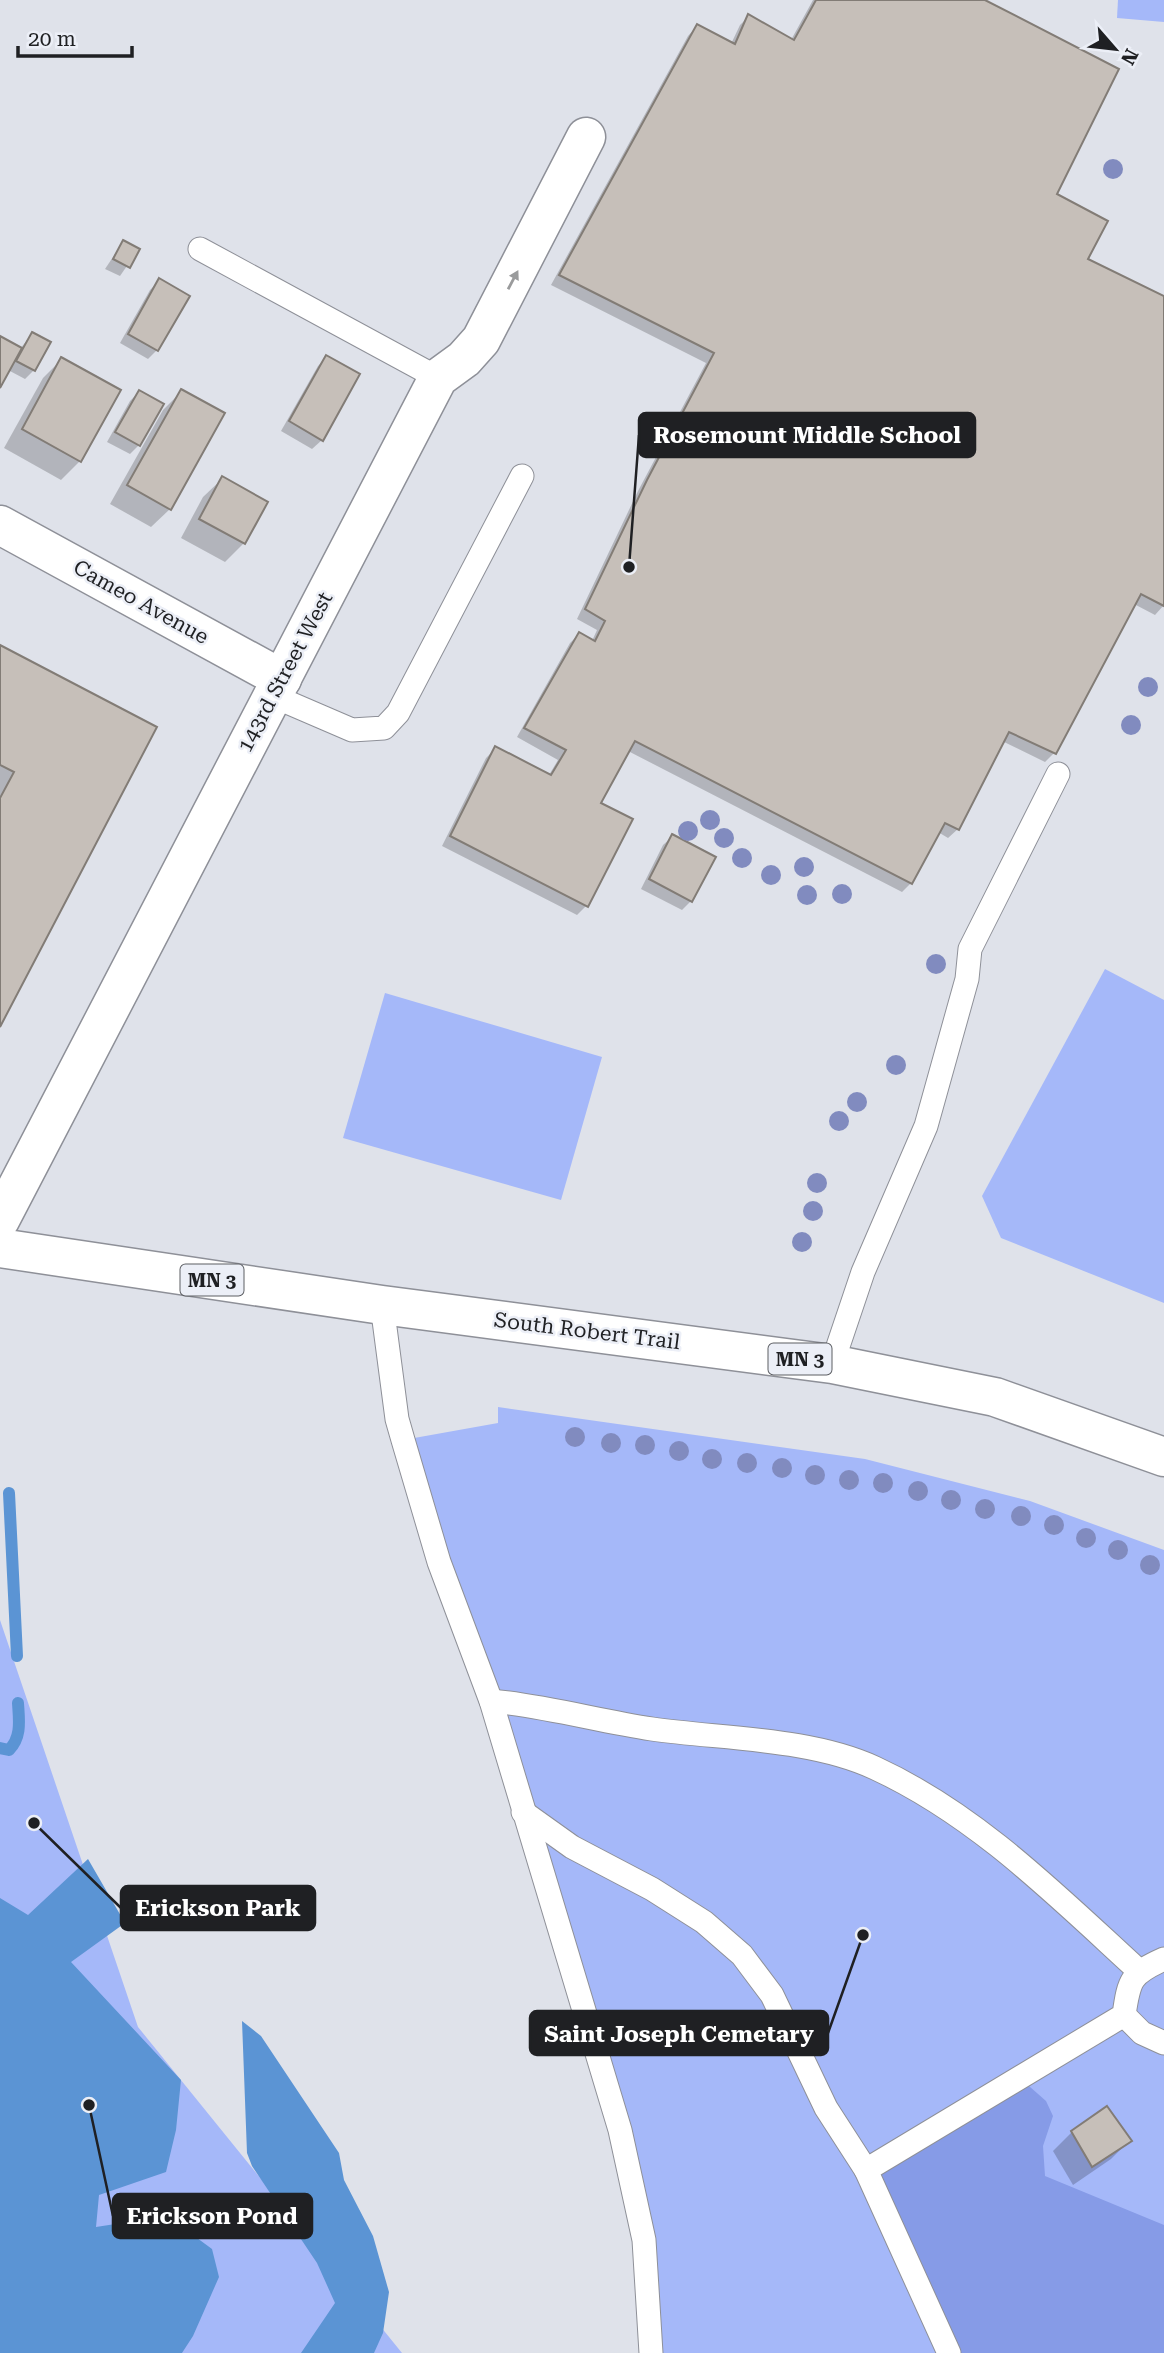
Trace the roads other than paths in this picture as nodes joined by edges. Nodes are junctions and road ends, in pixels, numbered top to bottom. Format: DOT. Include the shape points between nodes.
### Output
graph roads {
  1 [pos="586,137"];
  2 [pos="200,249"];
  3 [pos="438,378"];
  4 [pos="522,475"];
  5 [pos="0,525"];
  6 [pos="277,687"];
  7 [pos="1058,774"];
  8 [pos="0,1220"];
  9 [pos="0,1248"];
  10 [pos="382,1306"];
  11 [pos="832,1364"];
  12 [pos="1164,1457"];
  13 [pos="491,1701"];
  14 [pos="523,1812"];
  15 [pos="1164,1959"];
  16 [pos="1138,1970"];
  17 [pos="1124,2015"];
  18 [pos="1164,2043"];
  19 [pos="866,2169"];
  20 [pos="651,2353"];
  21 [pos="950,2353"];
  3 -- 1 [label="street, 143rd Street West, one-way" via="481,340"];
  2 -- 3 [label="lane"];
  3 -- 6 [label="street, 143rd Street West"];
  4 -- 6 [label="lane" via="398,713 384,728 352,730"];
  5 -- 6 [label="street, Cameo Avenue"];
  6 -- 8 [label="street, 143rd Street West"];
  7 -- 11 [label="lane" via="970,949 967,979 926,1126 863,1272"];
  9 -- 10 [label="street, South Robert Trail / MN 3"];
  10 -- 11 [label="street, South Robert Trail / MN 3"];
  10 -- 13 [label="lane" via="397,1419 439,1562"];
  11 -- 12 [label="street, South Robert Trail / MN 3" via="995,1397"];
  13 -- 14 [label="lane"];
  13 -- 16 [label="lane" via="536,1705 648,1728 810,1748 873,1767 943,1804 1023,1864"];
  14 -- 19 [label="lane" via="572,1847 704,1922 742,1955 772,1995 826,2108"];
  14 -- 20 [label="lane" via="620,2130 644,2240"];
  15 -- 16 [label="lane"];
  16 -- 17 [label="lane" via="1127,1992"];
  17 -- 18 [label="lane" via="1142,2033"];
  17 -- 19 [label="lane"];
  19 -- 21 [label="lane"];
}
